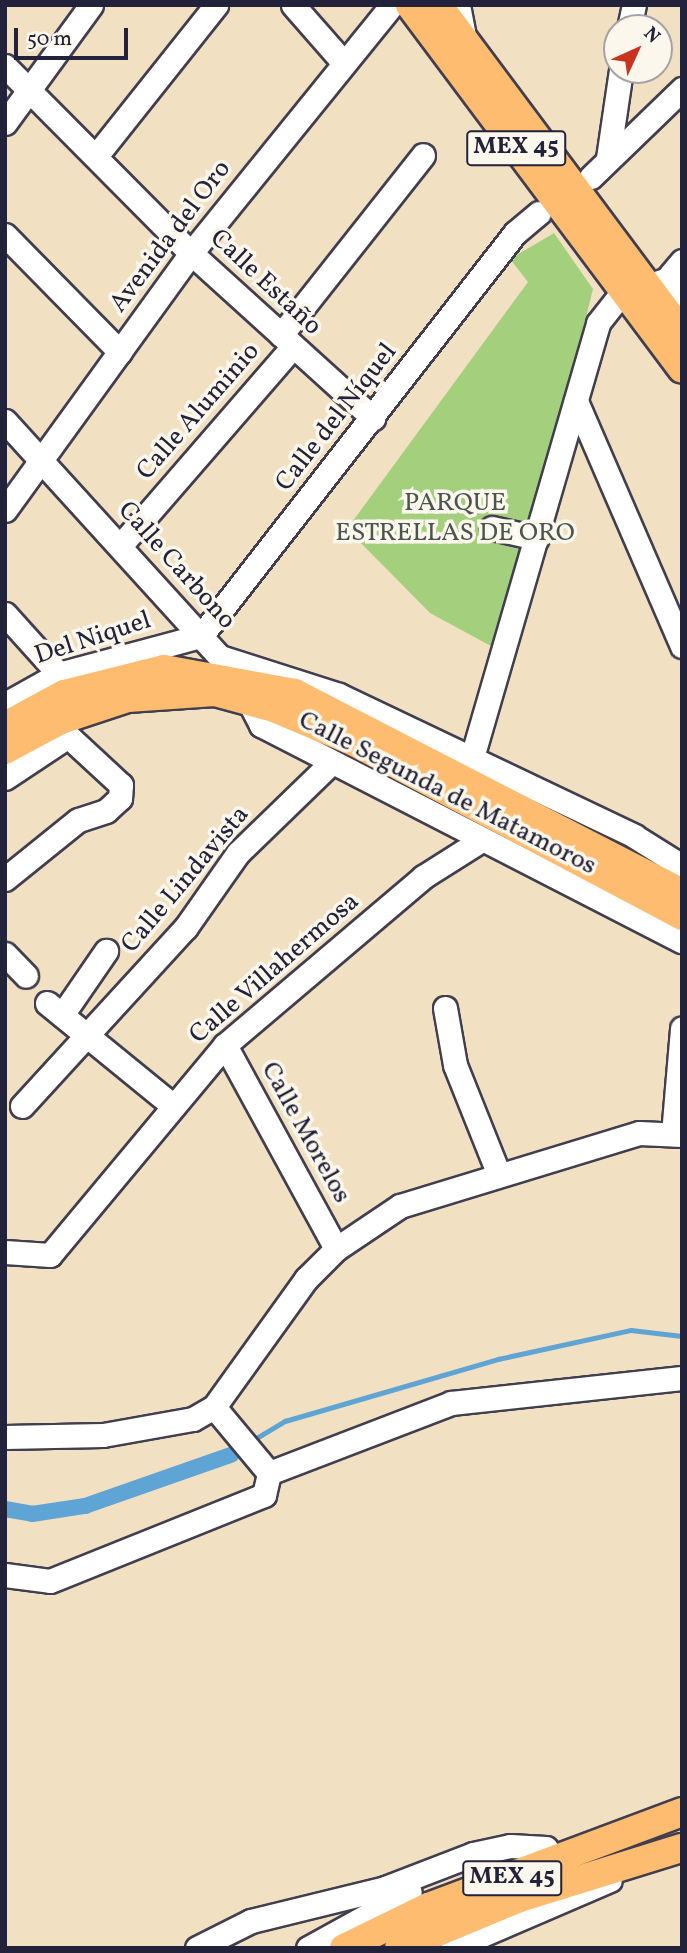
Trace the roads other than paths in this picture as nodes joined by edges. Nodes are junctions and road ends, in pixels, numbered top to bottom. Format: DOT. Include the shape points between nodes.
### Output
graph roads {
  1 [pos="91,5"];
  2 [pos="216,5"];
  3 [pos="293,5"];
  4 [pos="438,5"];
  5 [pos="458,5"];
  6 [pos="393,7"];
  7 [pos="467,48"];
  8 [pos="342,61"];
  9 [pos="5,66"];
  10 [pos="619,84"];
  11 [pos="30,88"];
  12 [pos="681,93"];
  13 [pos="5,123"];
  14 [pos="423,155"];
  15 [pos="96,156"];
  16 [pos="608,158"];
  17 [pos="591,177"];
  18 [pos="538,213"];
  19 [pos="5,235"];
  20 [pos="191,253"];
  21 [pos="682,261"];
  22 [pos="645,285"];
  23 [pos="682,300"];
  24 [pos="682,332"];
  25 [pos="287,341"];
  26 [pos="120,352"];
  27 [pos="682,368"];
  28 [pos="576,401"];
  29 [pos="373,418"];
  30 [pos="5,421"];
  31 [pos="41,460"];
  32 [pos="5,510"];
  33 [pos="492,528"];
  34 [pos="537,538"];
  35 [pos="120,546"];
  36 [pos="5,614"];
  37 [pos="201,636"];
  38 [pos="682,646"];
  39 [pos="220,657"];
  40 [pos="59,674"];
  41 [pos="243,691"];
  42 [pos="5,704"];
  43 [pos="5,726"];
  44 [pos="5,750"];
  45 [pos="471,761"];
  46 [pos="331,763"];
  47 [pos="5,778"];
  48 [pos="480,841"];
  49 [pos="682,866"];
  50 [pos="5,879"];
  51 [pos="682,893"];
  52 [pos="682,916"];
  53 [pos="682,942"];
  54 [pos="106,951"];
  55 [pos="5,954"];
  56 [pos="26,976"];
  57 [pos="445,1008"];
  58 [pos="682,1028"];
  59 [pos="89,1037"];
  60 [pos="225,1045"];
  61 [pos="172,1105"];
  62 [pos="22,1106"];
  63 [pos="677,1134"];
  64 [pos="499,1175"];
  65 [pos="336,1249"];
  66 [pos="5,1252"];
  67 [pos="682,1378"];
  68 [pos="214,1407"];
  69 [pos="5,1437"];
  70 [pos="269,1473"];
  71 [pos="5,1575"];
  72 [pos="682,1812"];
  73 [pos="598,1844"];
  74 [pos="546,1848"];
  75 [pos="682,1848"];
  76 [pos="630,1869"];
  77 [pos="198,1948"];
  78 [pos="308,1948"];
  79 [pos="344,1948"];
  80 [pos="399,1948"];
  81 [pos="452,1948"];
  1 -- 11 [label="street"];
  2 -- 15 [label="street"];
  3 -- 8 [label="street"];
  4 -- 7 [label="main road, MEX 45"];
  5 -- 7 [label="street"];
  6 -- 8 [label="street, Avenida del Oro"];
  6 -- 22 [label="main road, MEX 45"];
  7 -- 22 [label="main road, MEX 45"];
  8 -- 20 [label="street, Avenida del Oro"];
  9 -- 11 [label="street, Calle Estaño"];
  10 -- 16 [label="street"];
  11 -- 13 [label="street"];
  11 -- 15 [label="street, Calle Estaño"];
  12 -- 16 [label="street"];
  14 -- 25 [label="street, Calle Aluminio"];
  15 -- 20 [label="street, Calle Estaño"];
  16 -- 17 [label="street"];
  18 -- 29 [label="street, Calle del Níquel" via="516,233"];
  19 -- 26 [label="street"];
  20 -- 25 [label="street, Calle Estaño"];
  20 -- 26 [label="street, Avenida del Oro"];
  21 -- 22 [label="street"];
  22 -- 23 [label="street"];
  22 -- 24 [label="main road, MEX 45"];
  22 -- 27 [label="main road, MEX 45"];
  22 -- 28 [label="street" via="598,323"];
  25 -- 29 [label="street, Calle Estaño"];
  25 -- 35 [label="street, Calle Aluminio"];
  26 -- 31 [label="street, Avenida del Oro"];
  28 -- 34 [label="street"];
  28 -- 38 [label="street"];
  29 -- 37 [label="street, Calle del Níquel"];
  30 -- 31 [label="street, Calle Carbono"];
  31 -- 32 [label="street, Avenida del Oro"];
  31 -- 35 [label="street, Calle Carbono"];
  33 -- 34 [label="street"];
  34 -- 45 [label="street"];
  35 -- 37 [label="street, Calle Carbono"];
  36 -- 40 [label="street"];
  37 -- 39 [label="street, Calle Carbono"];
  37 -- 40 [label="street, Del Niquel"];
  39 -- 41 [label="street"];
  39 -- 45 [label="street, Calle Carbono" via="339,695"];
  40 -- 42 [label="street, Del Niquel"];
  41 -- 43 [label="main road, Calle Segunda de Matamoros" via="151,671 64,694"];
  41 -- 44 [label="main road, Calle Segunda de Matamoros" via="128,698 61,720"];
  41 -- 46 [label="street" via="261,725"];
  41 -- 51 [label="main road, Calle Segunda de Matamoros" via="295,693 357,721"];
  41 -- 52 [label="main road, Calle Segunda de Matamoros" via="352,741"];
  45 -- 49 [label="street, Calle Carbono" via="634,836"];
  46 -- 48 [label="street"];
  46 -- 59 [label="street, Calle Lindavista" via="238,853 186,927"];
  47 -- 50 [label="street" via="68,736 121,785 120,798 106,811 78,820"];
  48 -- 53 [label="street"];
  48 -- 60 [label="street, Calle Villahermosa" via="424,877"];
  54 -- 59 [label="street" via="55,1009"];
  55 -- 56 [label="street"];
  57 -- 64 [label="street" via="455,1065"];
  58 -- 63 [label="street"];
  59 -- 61 [label="street"];
  59 -- 62 [label="street, Calle Lindavista"];
  60 -- 61 [label="street, Calle Villahermosa"];
  60 -- 65 [label="street, Calle Morelos"];
  61 -- 66 [label="street, Calle Villahermosa" via="50,1255"];
  63 -- 64 [label="street" via="639,1133"];
  64 -- 65 [label="street" via="400,1206"];
  65 -- 68 [label="street" via="306,1279"];
  67 -- 70 [label="street" via="451,1403"];
  68 -- 69 [label="street" via="161,1428 66,1438"];
  68 -- 70 [label="street"];
  70 -- 71 [label="street" via="264,1495 50,1581"];
  72 -- 73 [label="main road, MEX 45"];
  73 -- 74 [label="street"];
  73 -- 79 [label="main road, MEX 45" via="428,1908"];
  74 -- 77 [label="street" via="510,1846 473,1854 385,1888 251,1921"];
  74 -- 78 [label="street" via="403,1895"];
  75 -- 76 [label="main road, MEX 45"];
  76 -- 80 [label="main road, MEX 45" via="520,1898"];
  76 -- 81 [label="street"];
}
